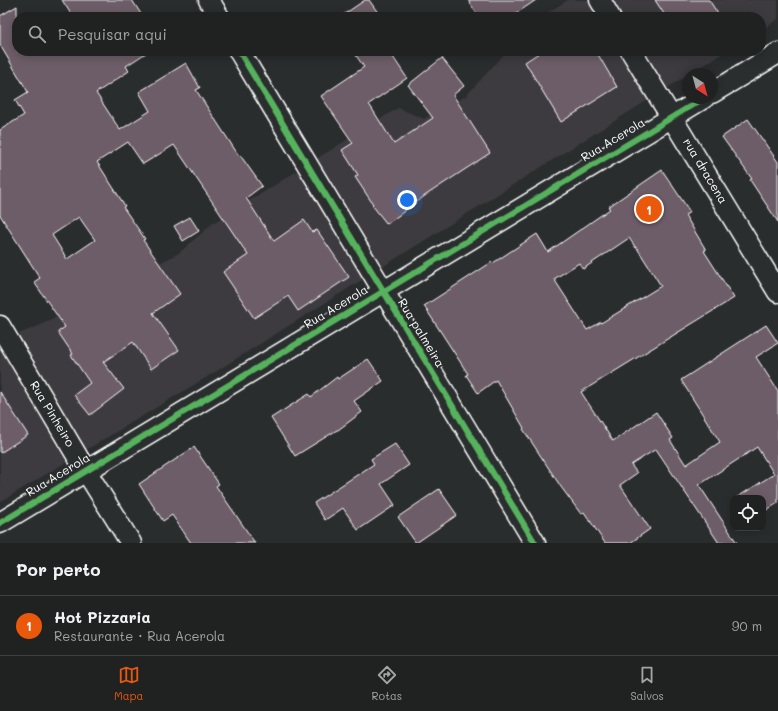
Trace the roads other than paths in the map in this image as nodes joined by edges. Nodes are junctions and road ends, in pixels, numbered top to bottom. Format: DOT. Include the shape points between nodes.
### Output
graph roads {
  1 [pos="209,0"];
  2 [pos="600,0"];
  3 [pos="216,12"];
  4 [pos="607,12"];
  5 [pos="778,53"];
  6 [pos="242,56"];
  7 [pos="634,56"];
  8 [pos="718,89"];
  9 [pos="694,104"];
  10 [pos="672,117"];
  11 [pos="383,292"];
  12 [pos="778,292"];
  13 [pos="0,326"];
  14 [pos="86,471"];
  15 [pos="0,523"];
  16 [pos="131,543"];
  17 [pos="535,543"];
  1 -- 3 [label="street"];
  2 -- 4 [label="street"];
  5 -- 8 [label="street"];
  6 -- 11 [label="street, Rua palmeira"];
  7 -- 10 [label="street, rua dracena"];
  9 -- 10 [label="street, Rua Acerola"];
  10 -- 11 [label="street, Rua Acerola"];
  10 -- 12 [label="street, rua dracena"];
  11 -- 14 [label="street, Rua Acerola"];
  11 -- 17 [label="street, Rua palmeira"];
  13 -- 14 [label="street, Rua Pinheiro"];
  14 -- 15 [label="street, Rua Acerola"];
  14 -- 16 [label="street, Rua Pinheiro"];
}
